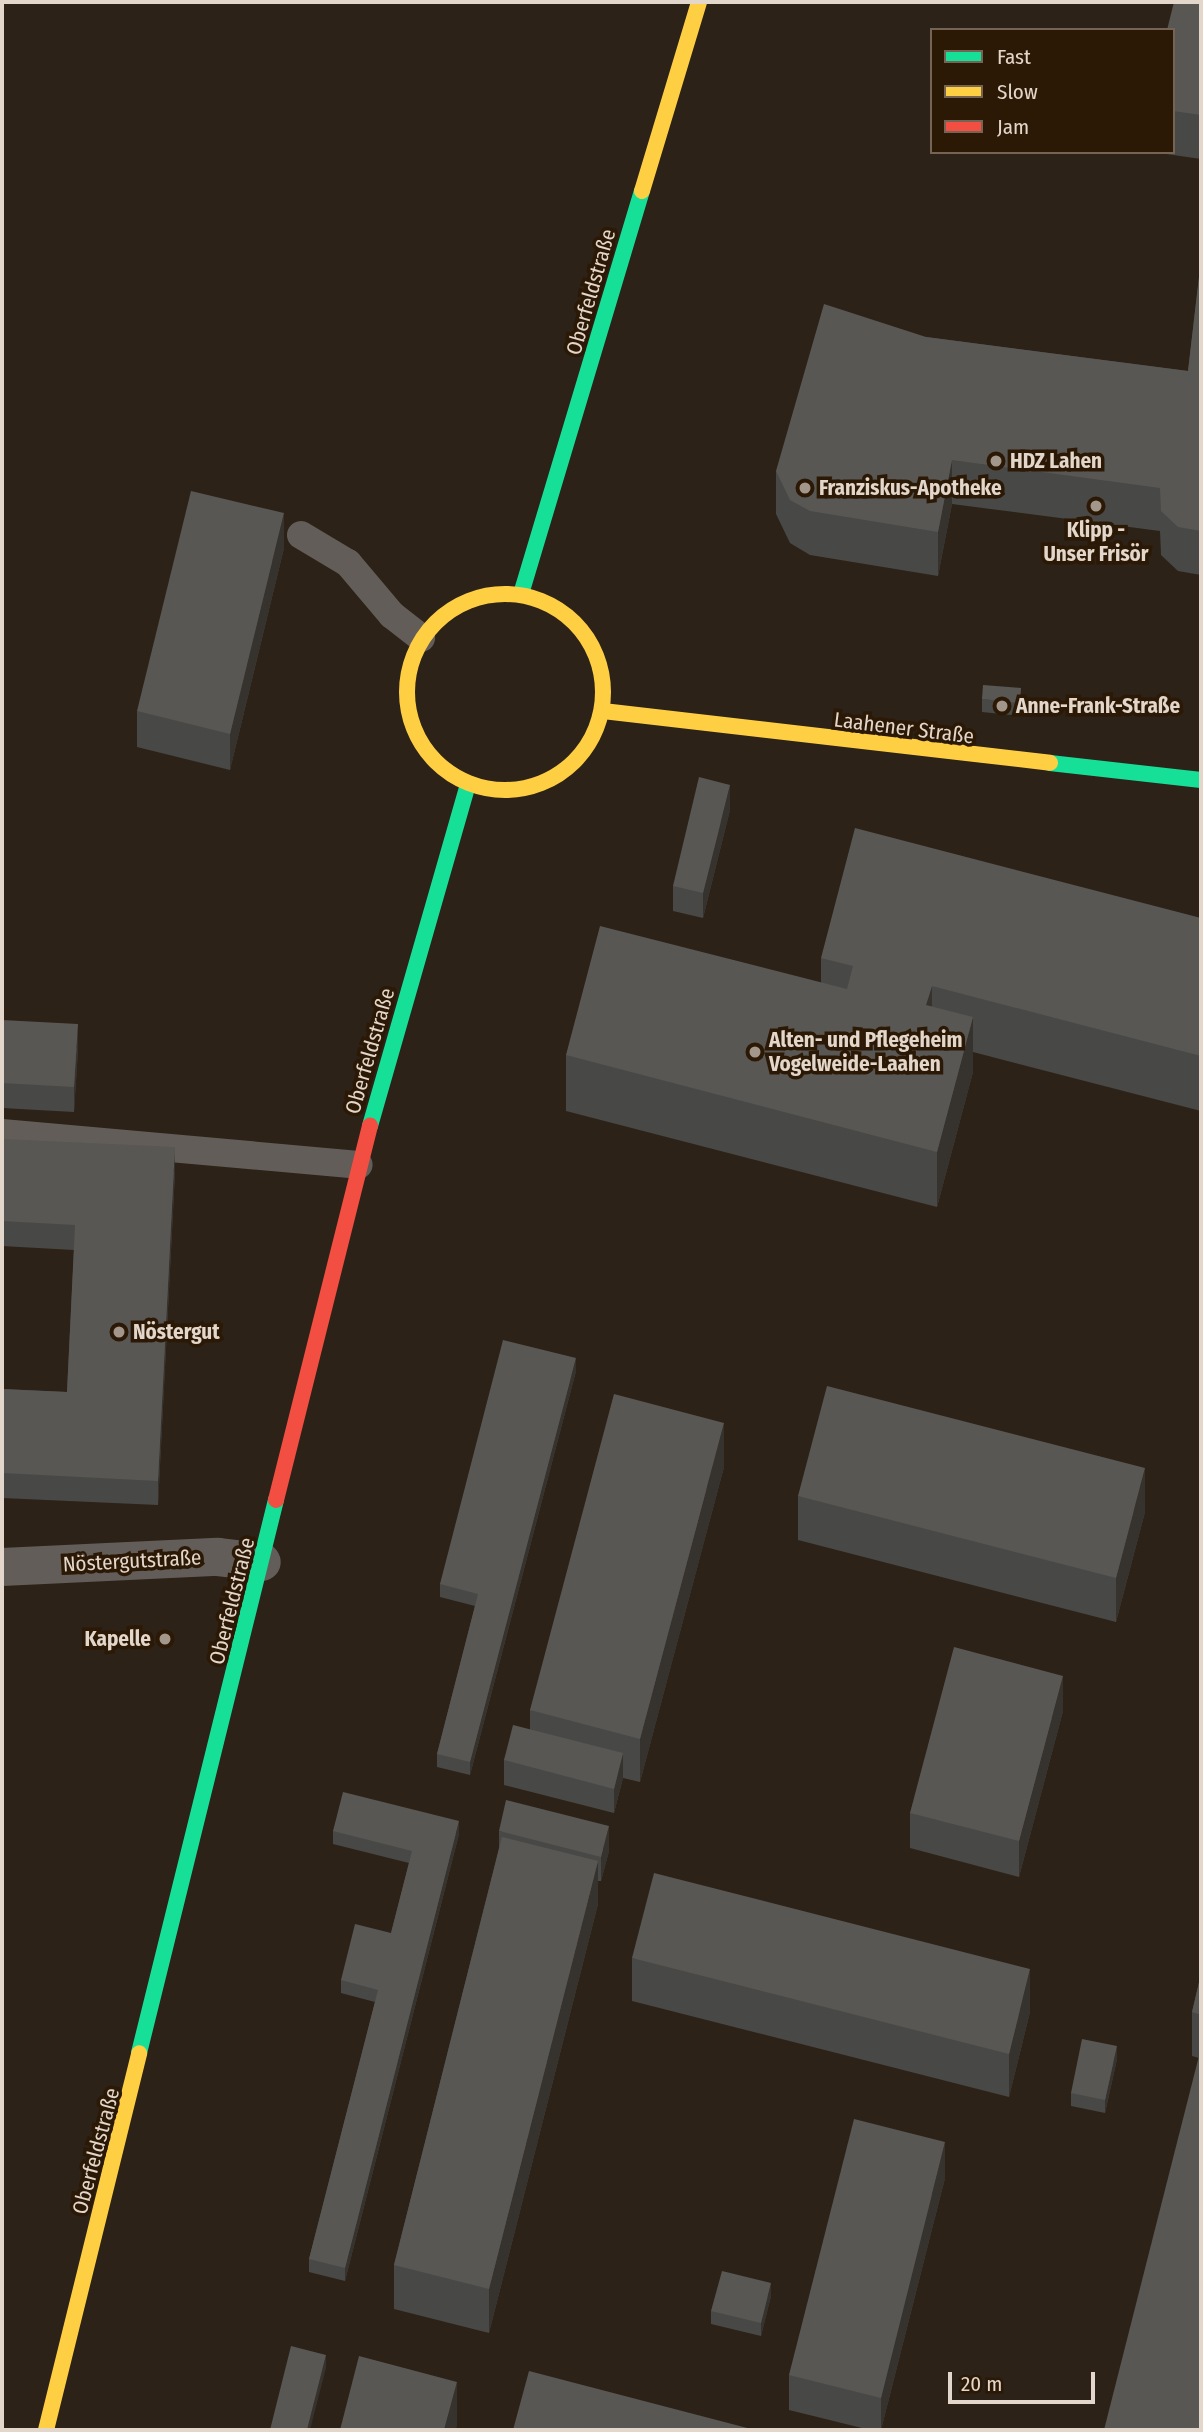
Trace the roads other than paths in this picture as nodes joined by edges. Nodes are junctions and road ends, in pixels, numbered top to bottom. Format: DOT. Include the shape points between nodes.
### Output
graph roads {
  1 [pos="699,2"];
  2 [pos="301,535"];
  3 [pos="521,594"];
  4 [pos="421,638"];
  5 [pos="603,711"];
  6 [pos="1201,780"];
  7 [pos="468,785"];
  8 [pos="2,1133"];
  9 [pos="359,1165"];
  10 [pos="262,1562"];
  11 [pos="2,1567"];
  12 [pos="46,2430"];
  1 -- 3 [label="main road, Oberfeldstraße"];
  2 -- 4 [label="lane" via="348,563 391,615"];
  3 -- 4 [label="main road" via="483,596 448,611"];
  3 -- 5 [label="main road" via="558,608 586,635 602,671"];
  4 -- 7 [label="main road" via="406,679 410,723 433,760"];
  5 -- 6 [label="main road, Laahener Straße"];
  5 -- 7 [label="main road" via="585,751 553,779 511,791"];
  7 -- 9 [label="main road, Oberfeldstraße"];
  8 -- 9 [label="lane"];
  9 -- 10 [label="main road, Oberfeldstraße"];
  10 -- 11 [label="street, Nöstergutstraße" via="218,1557"];
  10 -- 12 [label="main road, Oberfeldstraße"];
}
